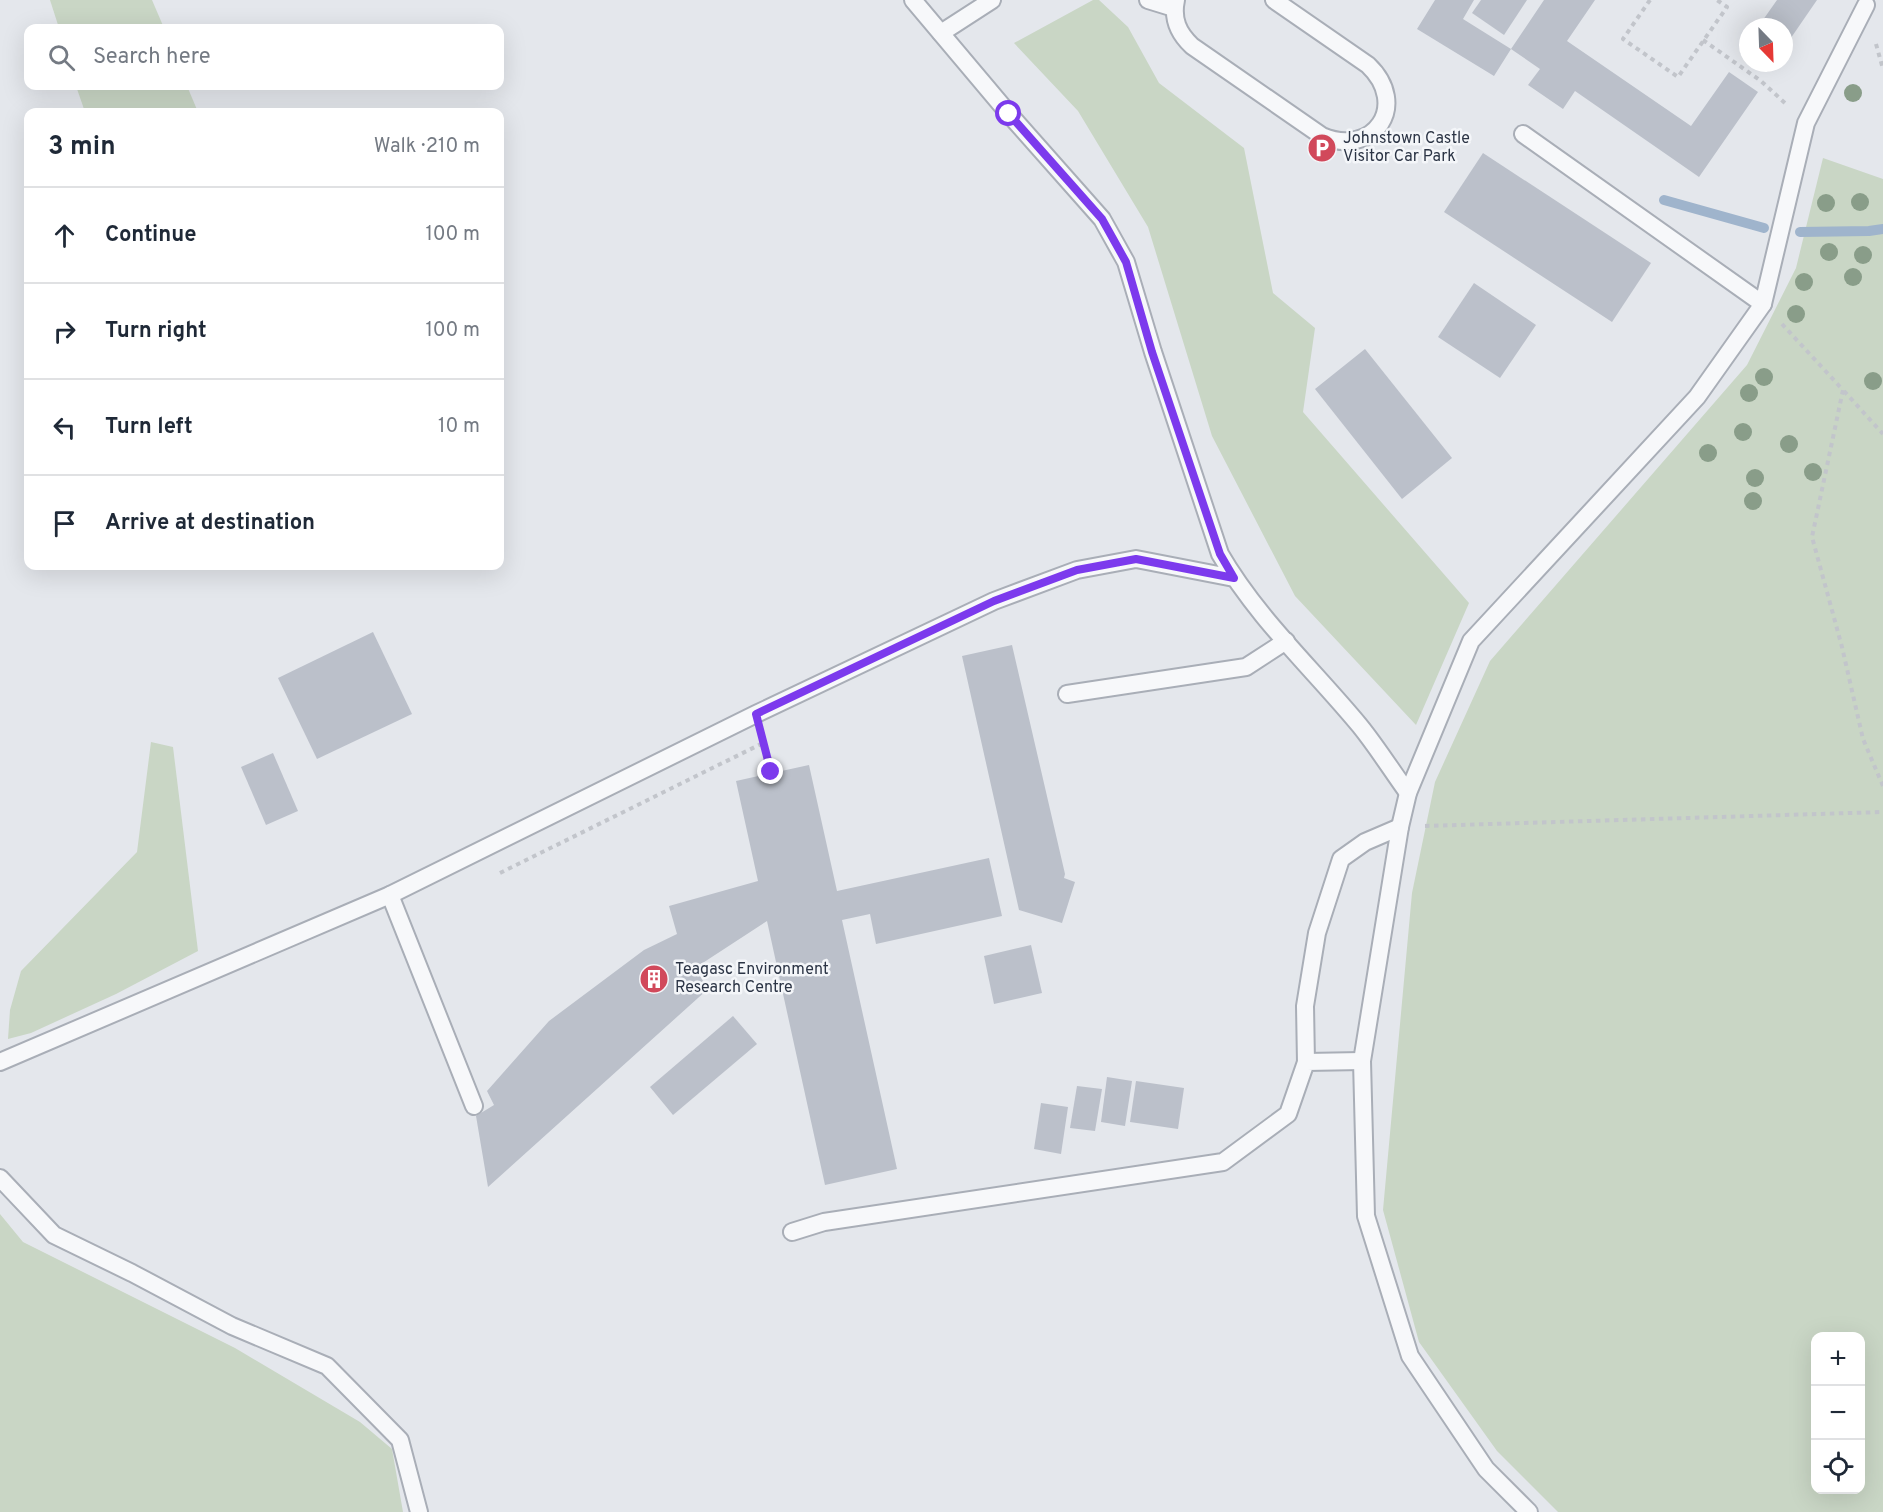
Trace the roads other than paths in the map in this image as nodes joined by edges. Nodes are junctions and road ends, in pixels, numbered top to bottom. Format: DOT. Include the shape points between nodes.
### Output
graph roads {
  1 [pos="914,0"];
  2 [pos="992,0"];
  3 [pos="1148,0"];
  4 [pos="1274,0"];
  5 [pos="1175,4"];
  6 [pos="1866,5"];
  7 [pos="941,33"];
  8 [pos="1523,134"];
  9 [pos="1763,304"];
  10 [pos="1234,578"];
  11 [pos="1286,641"];
  12 [pos="1067,693"];
  13 [pos="1408,793"];
  14 [pos="1400,827"];
  15 [pos="390,895"];
  16 [pos="1362,1061"];
  17 [pos="0,1062"];
  18 [pos="1306,1062"];
  19 [pos="474,1106"];
  20 [pos="0,1178"];
  21 [pos="792,1232"];
  22 [pos="419,1512"];
  23 [pos="1529,1512"];
  1 -- 7 [label="lane"];
  2 -- 7 [label="lane"];
  3 -- 5 [label="lane"];
  4 -- 5 [label="lane" via="1379,76 1388,103 1376,129 1364,138 1343,142 1322,136 1192,46 1175,23"];
  6 -- 9 [label="lane" via="1806,123"];
  7 -- 10 [label="lane" via="1102,219 1126,262 1220,554"];
  8 -- 9 [label="lane"];
  9 -- 13 [label="lane" via="1697,397 1471,641"];
  10 -- 11 [label="lane"];
  10 -- 15 [label="lane" via="1136,559 1077,570 994,601"];
  11 -- 12 [label="lane" via="1246,667"];
  11 -- 13 [label="lane" via="1360,726"];
  13 -- 14 [label="lane"];
  14 -- 16 [label="lane"];
  14 -- 18 [label="lane" via="1365,842 1341,859 1317,933 1306,995"];
  15 -- 17 [label="lane"];
  15 -- 19 [label="lane"];
  16 -- 18 [label="lane"];
  16 -- 23 [label="lane" via="1365,1216 1410,1356 1486,1469"];
  18 -- 21 [label="lane" via="1287,1114 1223,1162 824,1222"];
  20 -- 22 [label="lane" via="54,1235 232,1326 327,1366 400,1440"];
}
